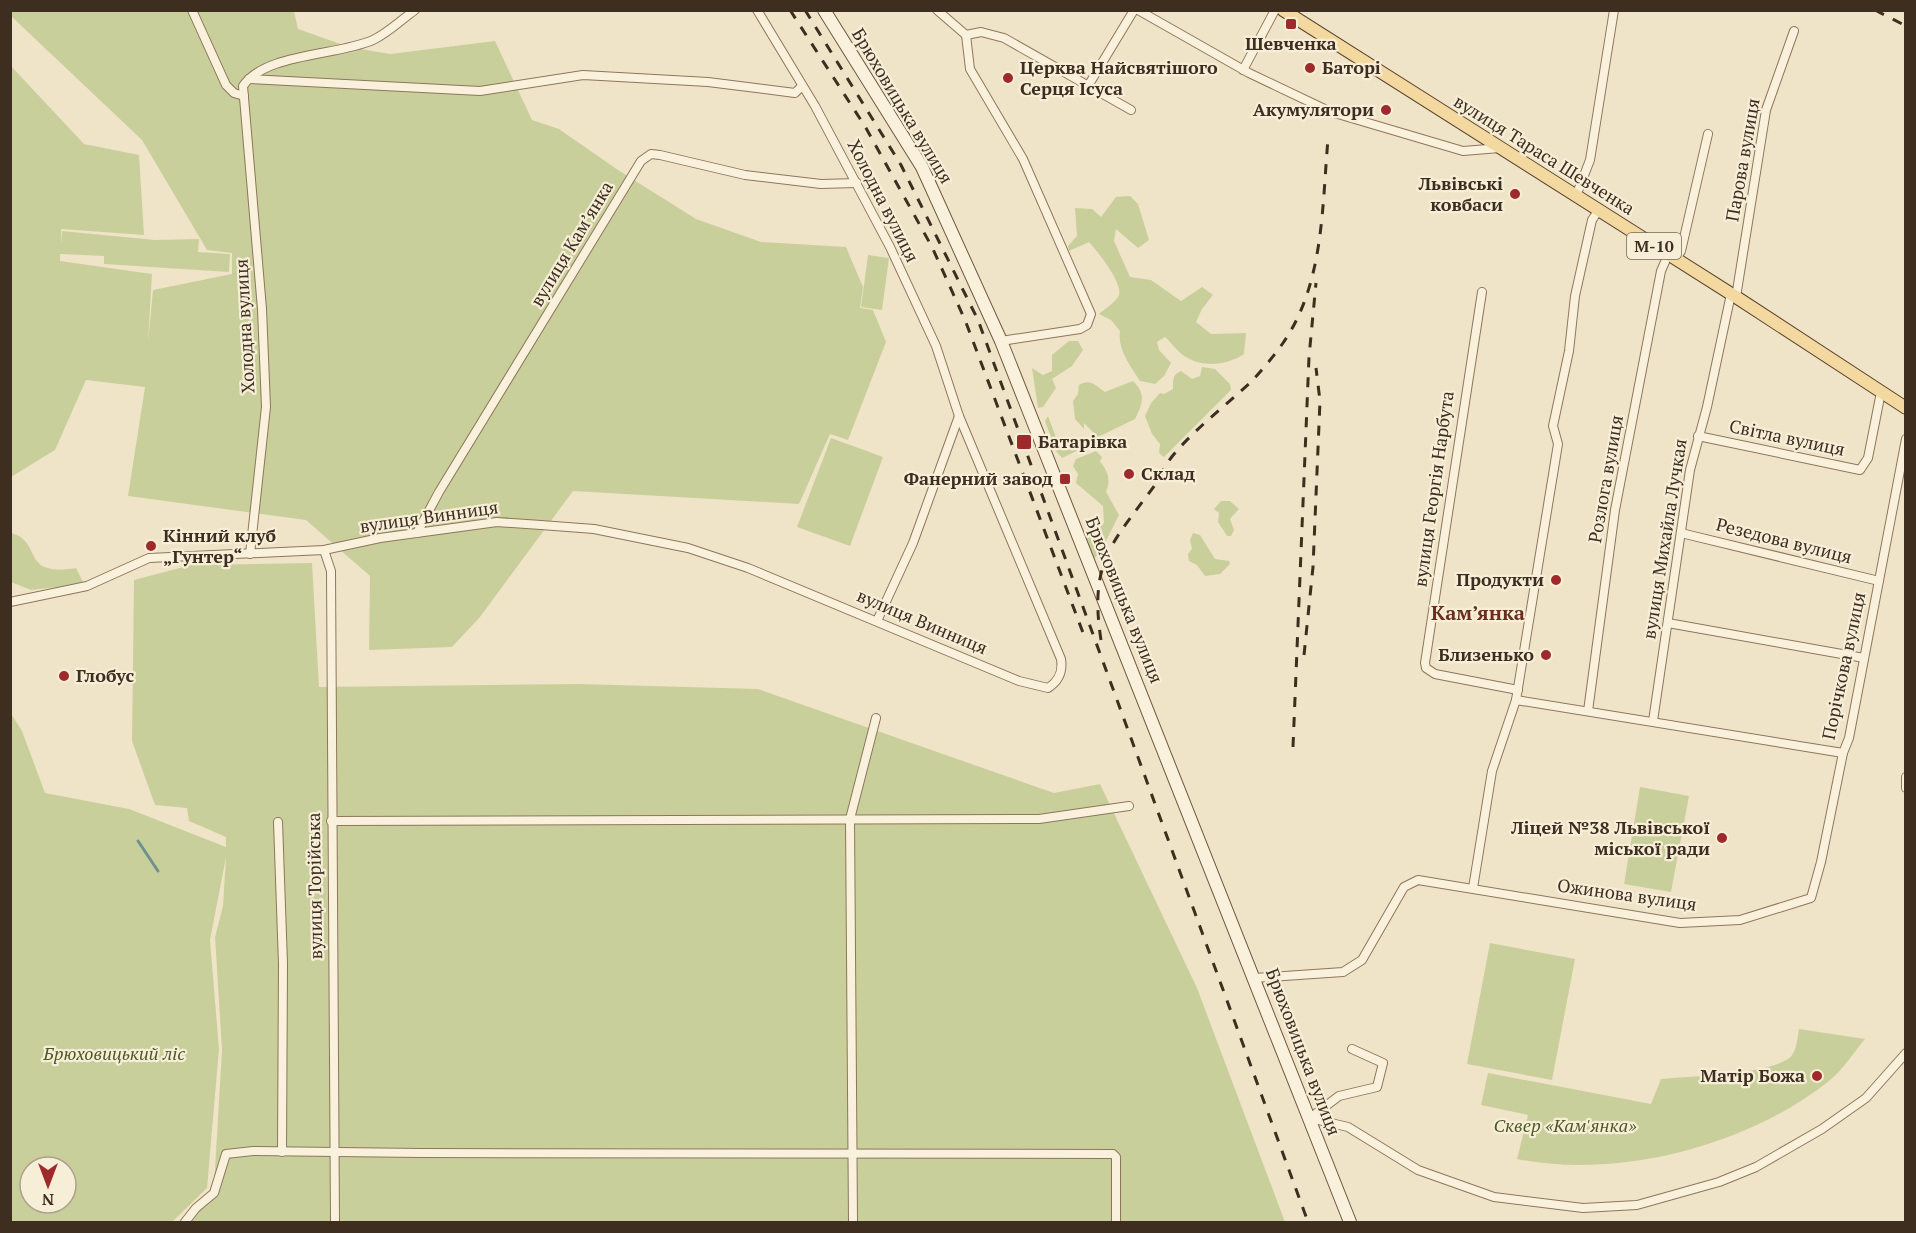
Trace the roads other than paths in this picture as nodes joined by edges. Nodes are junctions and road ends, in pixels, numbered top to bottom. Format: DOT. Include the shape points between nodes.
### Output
graph roads {
  1 [pos="192,10"];
  2 [pos="415,10"];
  3 [pos="757,10"];
  4 [pos="824,10"];
  5 [pos="937,10"];
  6 [pos="1136,10"];
  7 [pos="1275,10"];
  8 [pos="1283,10"];
  9 [pos="1614,10"];
  10 [pos="1794,31"];
  11 [pos="966,35"];
  12 [pos="1243,70"];
  13 [pos="248,79"];
  14 [pos="802,86"];
  15 [pos="1088,86"];
  16 [pos="244,96"];
  17 [pos="1131,110"];
  18 [pos="1708,134"];
  19 [pos="1500,148"];
  20 [pos="857,183"];
  21 [pos="1576,196"];
  22 [pos="1598,211"];
  23 [pos="1672,257"];
  24 [pos="1482,292"];
  25 [pos="1733,296"];
  26 [pos="1001,341"];
  27 [pos="1881,392"];
  28 [pos="1905,408"];
  29 [pos="959,416"];
  30 [pos="1698,436"];
  31 [pos="1905,439"];
  32 [pos="1681,532"];
  33 [pos="417,533"];
  34 [pos="324,550"];
  35 [pos="250,554"];
  36 [pos="1879,581"];
  37 [pos="10,602"];
  38 [pos="877,621"];
  39 [pos="1668,623"];
  40 [pos="1864,658"];
  41 [pos="1048,688"];
  42 [pos="1518,690"];
  43 [pos="1516,700"];
  44 [pos="1588,711"];
  45 [pos="876,718"];
  46 [pos="1653,721"];
  47 [pos="1843,753"];
  48 [pos="1129,806"];
  49 [pos="850,819"];
  50 [pos="331,821"];
  51 [pos="278,822"];
  52 [pos="1473,888"];
  53 [pos="1811,898"];
  54 [pos="1254,978"];
  55 [pos="1352,1049"];
  56 [pos="1905,1053"];
  57 [pos="1310,1118"];
  58 [pos="282,1152"];
  59 [pos="334,1152"];
  60 [pos="853,1154"];
  61 [pos="185,1222"];
  62 [pos="335,1222"];
  63 [pos="853,1222"];
  64 [pos="1116,1222"];
  65 [pos="1350,1222"];
  1 -- 16 [label="street" via="226,85"];
  2 -- 13 [label="street" via="372,40 286,62"];
  3 -- 14 [label="street, Холодна вулиця"];
  4 -- 26 [label="main road, Брюховицька вулиця" via="922,167"];
  5 -- 11 [label="street"];
  6 -- 12 [label="street"];
  6 -- 15 [label="street"];
  7 -- 12 [label="street"];
  8 -- 19 [label="main road, вулиця Тараса Шевченка / М-10"];
  9 -- 21 [label="street" via="1590,160"];
  10 -- 25 [label="street, Парова вулиця" via="1766,110"];
  11 -- 15 [label="street" via="981,32 1004,38"];
  11 -- 26 [label="street" via="970,69 1023,159 1091,314 1087,326 1080,329"];
  12 -- 19 [label="street" via="1331,112 1463,151"];
  13 -- 14 [label="street" via="480,91 583,75 708,82 795,93"];
  13 -- 16 [label="street, Холодна вулиця" via="243,86"];
  14 -- 20 [label="street, Холодна вулиця"];
  15 -- 17 [label="street"];
  16 -- 35 [label="street, Холодна вулиця" via="266,407"];
  18 -- 23 [label="street, Розлога вулиця" via="1681,251"];
  19 -- 21 [label="main road, вулиця Тараса Шевченка / М-10"];
  20 -- 29 [label="street, Холодна вулиця" via="936,346"];
  20 -- 33 [label="street, вулиця Камʼянка" via="821,184 745,175 651,154 641,161"];
  21 -- 22 [label="main road, вулиця Тараса Шевченка / М-10"];
  22 -- 23 [label="main road, вулиця Тараса Шевченка / М-10"];
  22 -- 42 [label="street" via="1592,220 1575,296 1569,351 1553,426 1558,444"];
  23 -- 25 [label="main road, вулиця Тараса Шевченка / М-10"];
  23 -- 44 [label="street, Розлога вулиця" via="1661,271 1615,510"];
  24 -- 42 [label="street, вулиця Георгія Нарбута" via="1425,663 1435,674"];
  25 -- 27 [label="main road, вулиця Тараса Шевченка / М-10"];
  25 -- 30 [label="street, вулиця Михайла Лучкая"];
  26 -- 54 [label="main road, Брюховицька вулиця"];
  27 -- 28 [label="main road, вулиця Тараса Шевченка / М-10"];
  27 -- 30 [label="street, Світла вулиця" via="1868,458 1860,470"];
  29 -- 38 [label="street" via="913,543"];
  29 -- 41 [label="street, Холодна вулиця" via="1061,659 1062,672"];
  30 -- 32 [label="street, вулиця Михайла Лучкая"];
  31 -- 36 [label="street, Порічкова вулиця"];
  32 -- 36 [label="street, Резедова вулиця"];
  32 -- 39 [label="street, вулиця Михайла Лучкая"];
  33 -- 34 [label="street, вулиця Винниця"];
  33 -- 38 [label="street, вулиця Винниця" via="497,522 643,537 748,568"];
  34 -- 35 [label="street, вулиця Винниця"];
  34 -- 50 [label="street, вулиця Торійська" via="331,571"];
  35 -- 37 [label="street, вулиця Винниця" via="149,558 87,586"];
  36 -- 40 [label="street, Порічкова вулиця"];
  38 -- 41 [label="street, вулиця Винниця" via="1019,681"];
  39 -- 40 [label="street"];
  39 -- 46 [label="street, вулиця Михайла Лучкая"];
  40 -- 47 [label="street, Порічкова вулиця"];
  42 -- 43 [label="street"];
  43 -- 44 [label="street"];
  43 -- 52 [label="street" via="1492,771"];
  44 -- 46 [label="street"];
  45 -- 49 [label="street"];
  46 -- 47 [label="street"];
  47 -- 53 [label="street, Порічкова вулиця"];
  48 -- 49 [label="street" via="1039,819"];
  49 -- 50 [label="street"];
  49 -- 60 [label="street"];
  50 -- 59 [label="street, вулиця Торійська"];
  51 -- 58 [label="street" via="283,964"];
  52 -- 53 [label="street, Ожинова вулиця" via="1680,923 1740,920"];
  52 -- 54 [label="street, Ожинова вулиця" via="1418,880 1404,887 1362,960 1343,972"];
  54 -- 57 [label="main road, Брюховицька вулиця"];
  55 -- 57 [label="street" via="1383,1063 1377,1087 1340,1096"];
  56 -- 57 [label="street" via="1866,1098 1756,1167 1719,1182 1637,1204 1583,1208 1494,1197 1418,1170 1348,1127"];
  57 -- 65 [label="main road, Брюховицька вулиця"];
  58 -- 59 [label="street"];
  58 -- 61 [label="street" via="226,1154 214,1193"];
  59 -- 60 [label="street"];
  59 -- 62 [label="street, вулиця Торійська"];
  60 -- 63 [label="street"];
  60 -- 64 [label="street" via="1113,1154"];
}
